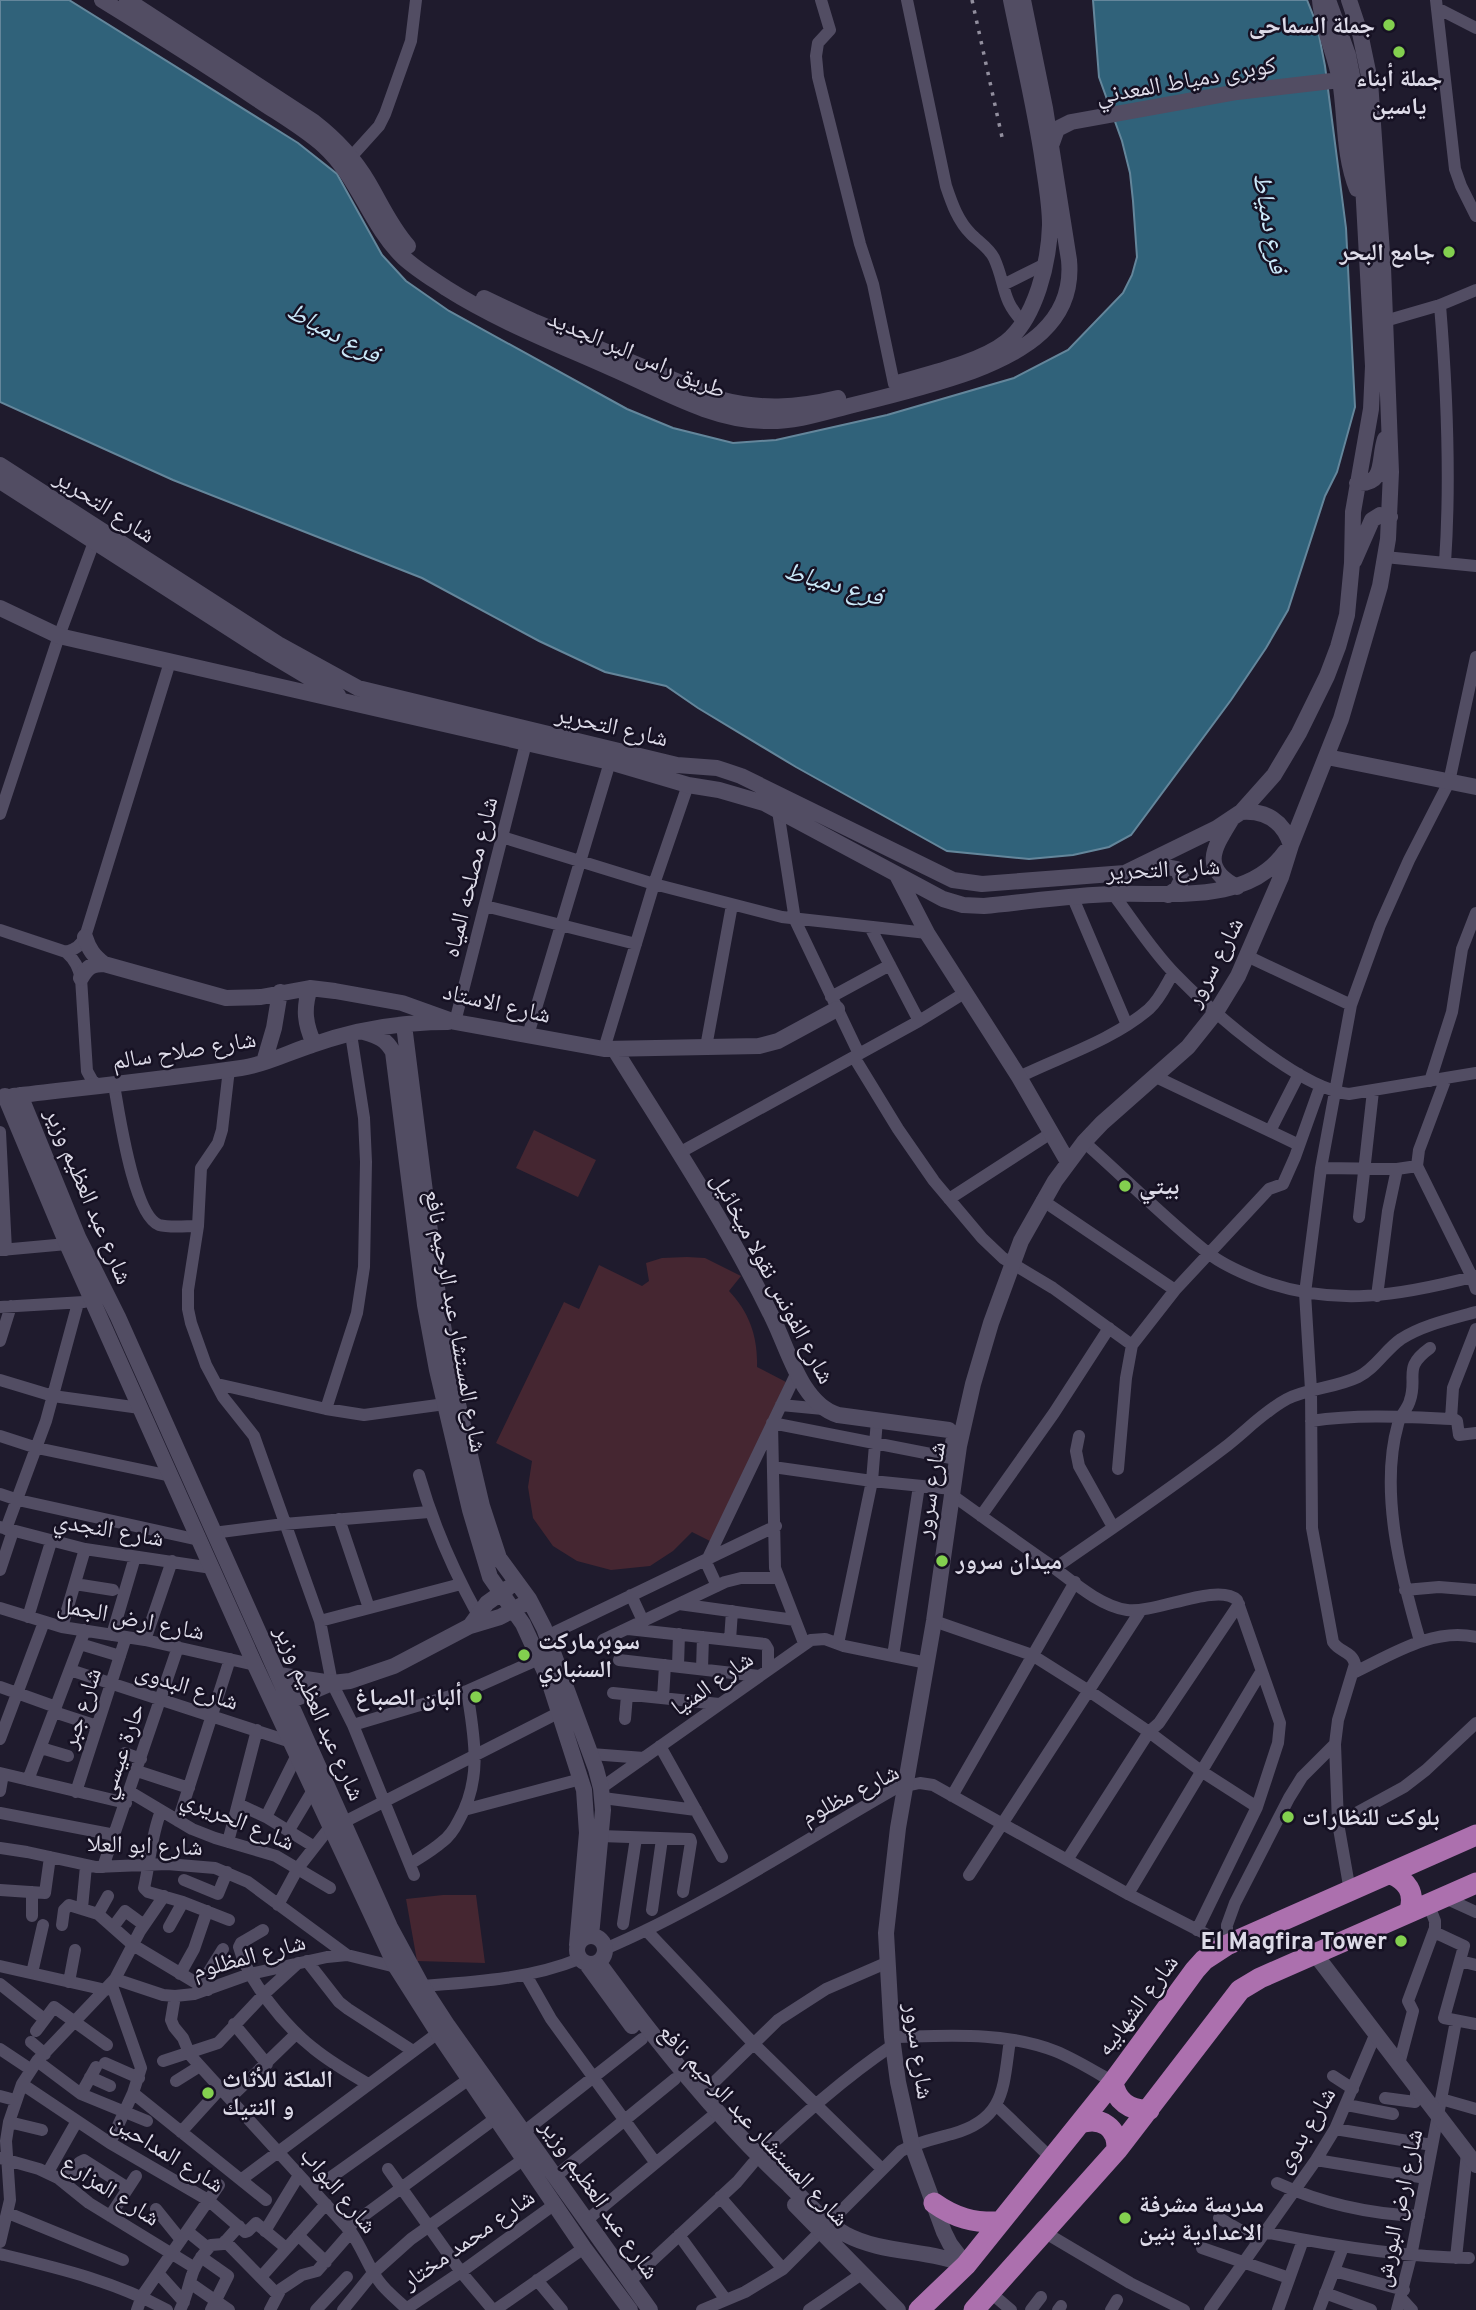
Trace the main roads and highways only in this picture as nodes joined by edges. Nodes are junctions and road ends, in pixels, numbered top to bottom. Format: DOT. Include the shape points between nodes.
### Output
graph roads {
  1 [pos="1476,1835"];
  2 [pos="1391,1874"];
  3 [pos="1476,1883"];
  4 [pos="1427,1903"];
  5 [pos="1113,2082"];
  6 [pos="1149,2110"];
  7 [pos="1080,2123"];
  8 [pos="1117,2150"];
  9 [pos="934,2203"];
  10 [pos="999,2222"];
  11 [pos="919,2310"];
  12 [pos="974,2310"];
  1 -- 2 [label="highway, شارع الشهابيه"];
  2 -- 4 [label="highway"];
  2 -- 5 [label="highway, شارع الشهابيه" via="1227,1945 1204,1960"];
  3 -- 4 [label="highway"];
  4 -- 6 [label="highway" via="1240,1990"];
  5 -- 6 [label="highway" via="1125,2104"];
  5 -- 7 [label="highway, شارع الشهابيه"];
  6 -- 8 [label="highway"];
  7 -- 8 [label="highway" via="1089,2120 1107,2125 1114,2132"];
  7 -- 10 [label="highway, شارع الشهابيه"];
  8 -- 12 [label="highway"];
  9 -- 10 [label="highway" via="971,2221"];
  10 -- 11 [label="highway, شارع الشهابيه" via="966,2265"];
}
